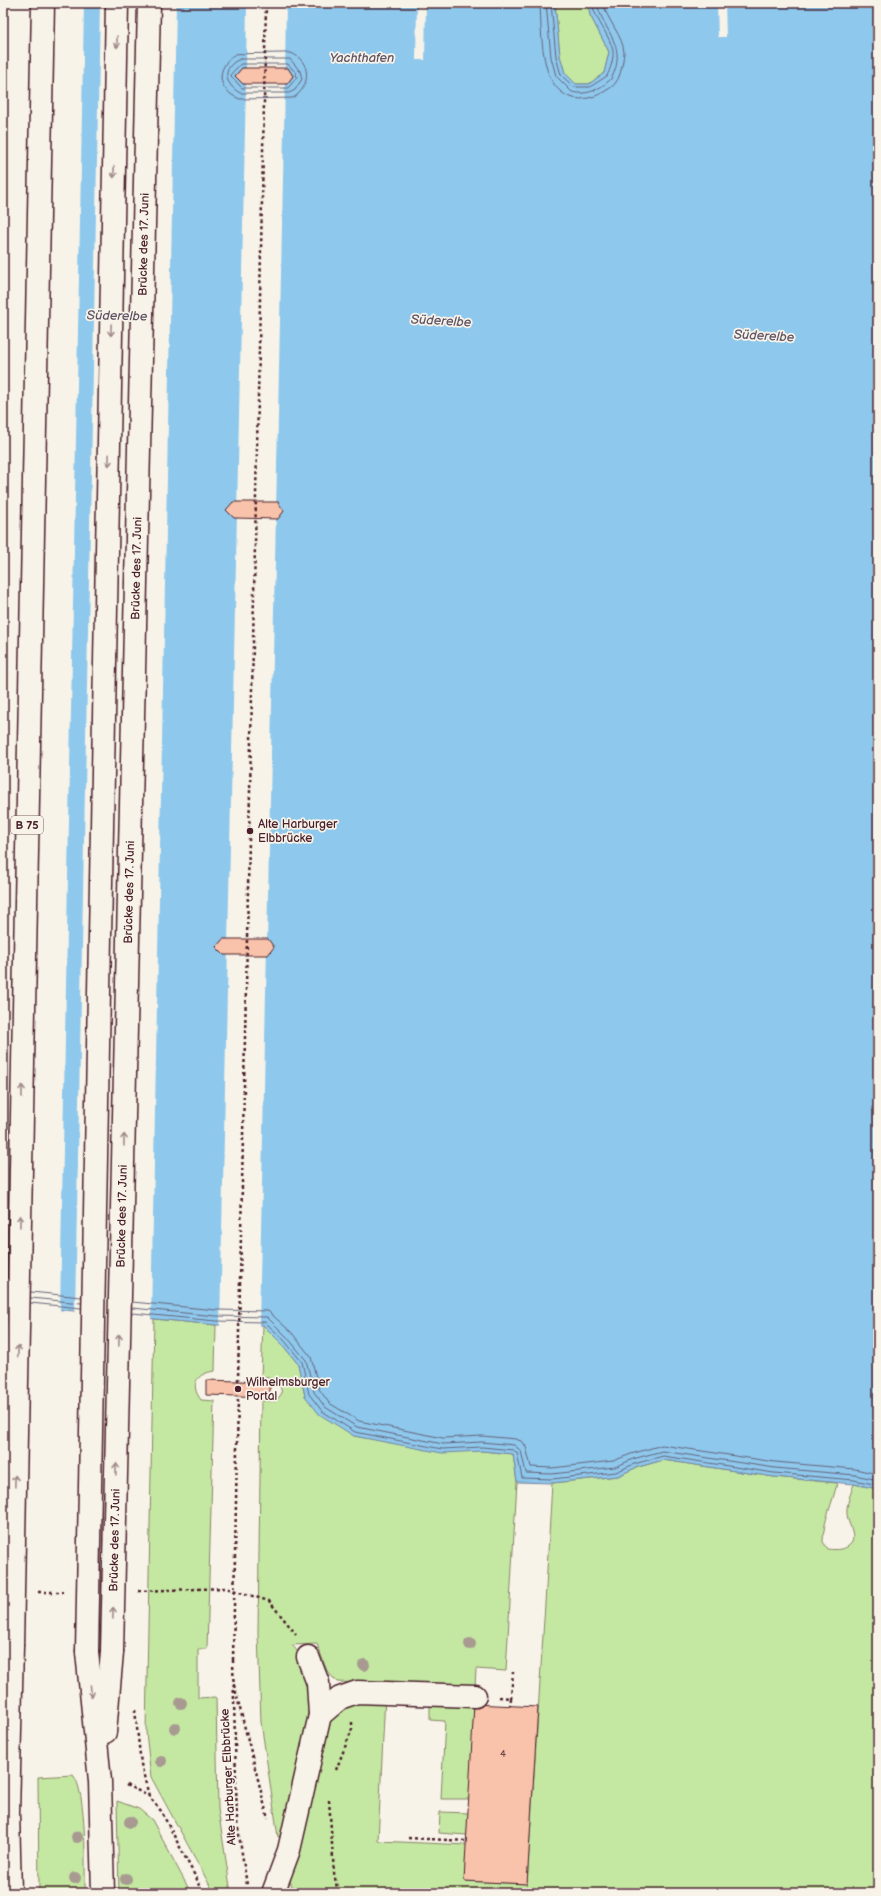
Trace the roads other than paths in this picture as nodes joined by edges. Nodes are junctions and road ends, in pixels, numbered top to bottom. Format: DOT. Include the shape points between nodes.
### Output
graph roads {
  1 [pos="43,3"];
  2 [pos="117,3"];
  3 [pos="149,3"];
  4 [pos="308,1657"];
  5 [pos="475,1696"];
  6 [pos="320,1715"];
  7 [pos="100,1781"];
  8 [pos="10,1893"];
  9 [pos="103,1893"];
  10 [pos="273,1893"];
  8 -- 1 [label="main road, B 75, one-way, bridge" via="8,1813"];
  2 -- 7 [label="main road, Brücke des 17. Juni, one-way, bridge" via="87,1652"];
  7 -- 3 [label="main road, Brücke des 17. Juni, one-way, bridge" via="112,1652"];
  4 -- 6 [label="main road" via="318,1682"];
  5 -- 6 [label="main road" via="357,1692 340,1698"];
  6 -- 10 [label="main road" via="289,1850"];
  7 -- 9 [label="main road, Brücke des 17. Juni"];
}
